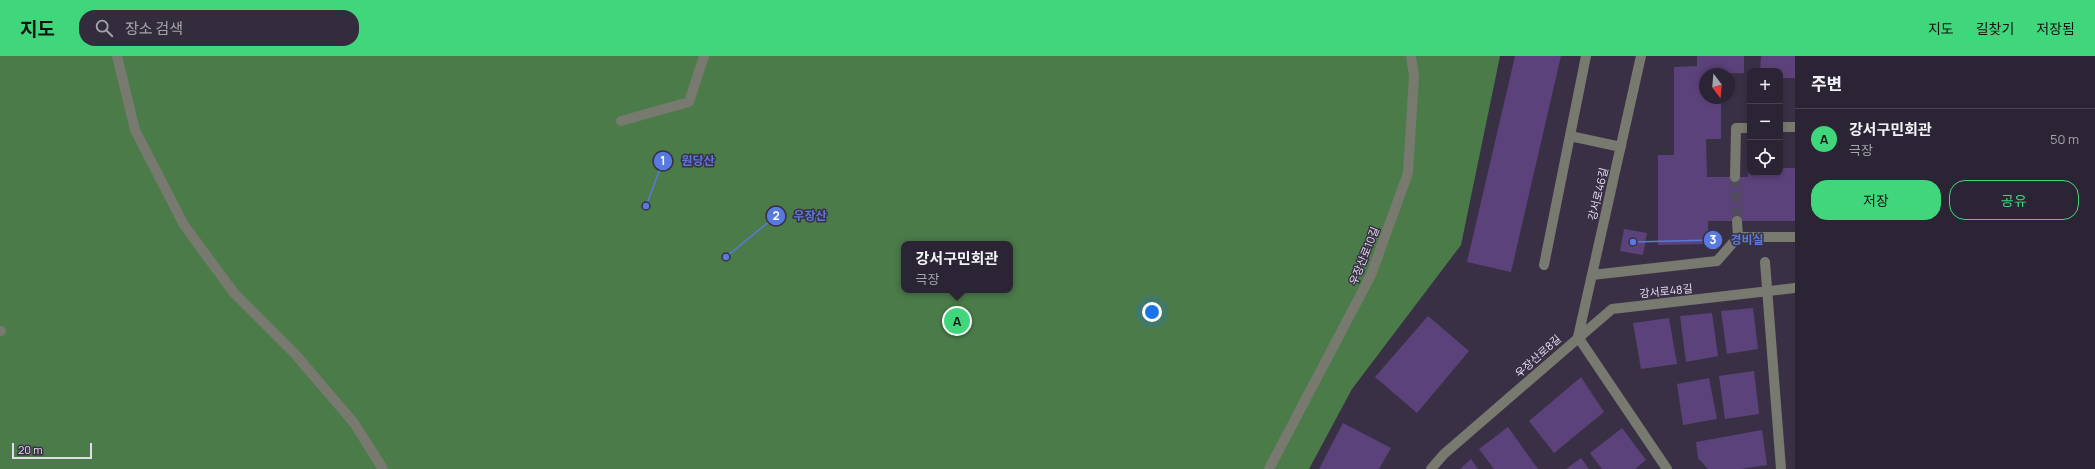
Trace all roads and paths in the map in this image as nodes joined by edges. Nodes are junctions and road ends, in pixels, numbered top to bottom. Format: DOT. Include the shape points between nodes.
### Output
graph roads {
  1 [pos="117,56"];
  2 [pos="704,56"];
  3 [pos="1411,56"];
  4 [pos="1586,56"];
  5 [pos="1641,56"];
  6 [pos="621,121"];
  7 [pos="1783,127"];
  8 [pos="1795,127"];
  9 [pos="1747,128"];
  10 [pos="1570,136"];
  11 [pos="1621,147"];
  12 [pos="1736,177"];
  13 [pos="1737,221"];
  14 [pos="1738,237"];
  15 [pos="1795,237"];
  16 [pos="1765,262"];
  17 [pos="1544,264"];
  18 [pos="1592,275"];
  19 [pos="1795,288"];
  20 [pos="1766,292"];
  21 [pos="1578,337"];
  22 [pos="383,469"];
  23 [pos="1269,469"];
  24 [pos="1432,469"];
  25 [pos="1667,469"];
  26 [pos="1781,469"];
  1 -- 22 [label="street" via="135,130 184,225 234,293 295,354 354,424"];
  2 -- 6 [label="street" via="689,102"];
  3 -- 23 [label="street, 우장산로10길" via="1414,76 1408,173 1371,275"];
  4 -- 10 [label="street"];
  5 -- 11 [label="street, 강서로46길"];
  7 -- 8 [label="street"];
  9 -- 12 [label="street" via="1736,128"];
  10 -- 11 [label="street"];
  10 -- 17 [label="street"];
  11 -- 18 [label="street, 강서로46길"];
  13 -- 14 [label="street"];
  14 -- 15 [label="street"];
  14 -- 18 [label="street" via="1717,261"];
  16 -- 20 [label="street"];
  18 -- 21 [label="street, 강서로46길"];
  19 -- 20 [label="street, 강서로48길"];
  20 -- 21 [label="street, 강서로48길" via="1612,308"];
  20 -- 26 [label="street"];
  21 -- 24 [label="street, 우장산로8길" via="1444,454"];
  21 -- 25 [label="street, 우장산로8길"];
}
